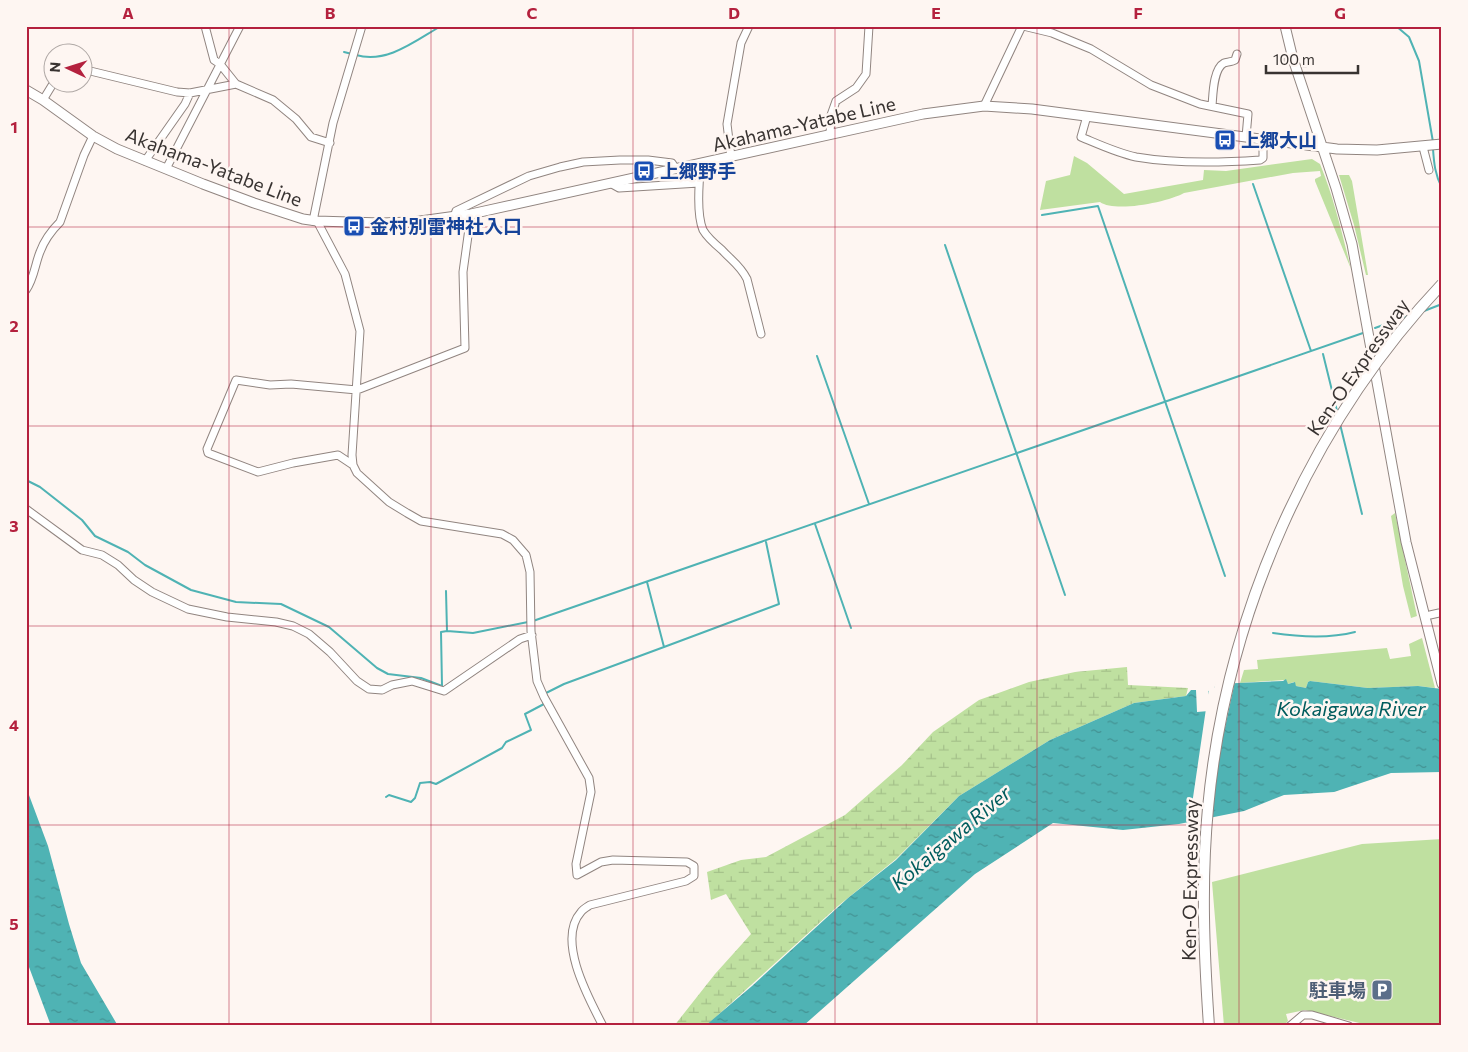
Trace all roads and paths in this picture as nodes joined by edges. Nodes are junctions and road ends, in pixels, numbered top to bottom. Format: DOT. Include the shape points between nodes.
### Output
graph roads {
  1 [pos="205,26"];
  2 [pos="240,26"];
  3 [pos="362,26"];
  4 [pos="749,26"];
  5 [pos="869,26"];
  6 [pos="1022,26"];
  7 [pos="1285,26"];
  8 [pos="1237,54"];
  9 [pos="220,64"];
  10 [pos="92,71"];
  11 [pos="236,84"];
  12 [pos="26,90"];
  13 [pos="206,91"];
  14 [pos="48,92"];
  15 [pos="190,93"];
  16 [pos="43,100"];
  17 [pos="984,106"];
  18 [pos="1212,106"];
  19 [pos="1087,116"];
  20 [pos="830,134"];
  21 [pos="93,136"];
  22 [pos="1246,137"];
  23 [pos="1263,140"];
  24 [pos="330,143"];
  25 [pos="1442,144"];
  26 [pos="1423,146"];
  27 [pos="1322,147"];
  28 [pos="731,157"];
  29 [pos="145,160"];
  30 [pos="701,163"];
  31 [pos="166,169"];
  32 [pos="676,169"];
  33 [pos="1429,170"];
  34 [pos="699,183"];
  35 [pos="610,184"];
  36 [pos="472,214"];
  37 [pos="454,217"];
  38 [pos="315,221"];
  39 [pos="1442,284"];
  40 [pos="26,290"];
  41 [pos="761,334"];
  42 [pos="357,390"];
  43 [pos="353,465"];
  44 [pos="26,510"];
  45 [pos="1439,613"];
  46 [pos="1430,615"];
  47 [pos="532,636"];
  48 [pos="1442,684"];
  49 [pos="603,1026"];
  50 [pos="1209,1026"];
  51 [pos="1290,1026"];
  52 [pos="1349,1026"];
  1 -- 9 [label="street" via="214,60"];
  2 -- 9 [label="street"];
  3 -- 24 [label="street"];
  4 -- 28 [label="street" via="741,43 727,124"];
  5 -- 20 [label="street" via="866,74 856,88 836,101 831,114"];
  6 -- 17 [label="street"];
  6 -- 18 [label="street" via="1091,49 1151,85"];
  7 -- 27 [label="main road"];
  8 -- 18 [label="street" via="1236,60 1224,63 1216,74"];
  9 -- 11 [label="street"];
  9 -- 13 [label="street"];
  10 -- 15 [label="street"];
  11 -- 13 [label="street"];
  11 -- 24 [label="street" via="273,100 311,137"];
  12 -- 16 [label="main road, Akahama-Yatabe Line"];
  13 -- 15 [label="street"];
  13 -- 31 [label="street"];
  14 -- 16 [label="street"];
  15 -- 29 [label="street"];
  16 -- 21 [label="main road, Akahama-Yatabe Line"];
  17 -- 19 [label="main road, Akahama-Yatabe Line"];
  17 -- 20 [label="main road, Akahama-Yatabe Line" via="923,114"];
  18 -- 22 [label="street" via="1248,114"];
  19 -- 22 [label="main road, Akahama-Yatabe Line"];
  19 -- 23 [label="street" via="1081,137 1135,157 1219,163 1260,160 1263,158"];
  20 -- 28 [label="main road, Akahama-Yatabe Line"];
  21 -- 29 [label="main road, Akahama-Yatabe Line"];
  21 -- 40 [label="street" via="60,222 40,250"];
  22 -- 23 [label="main road, Akahama-Yatabe Line"];
  23 -- 27 [label="main road, Akahama-Yatabe Line"];
  24 -- 38 [label="street"];
  25 -- 26 [label="main road, Akahama-Yatabe Line"];
  26 -- 27 [label="main road, Akahama-Yatabe Line" via="1368,150"];
  26 -- 33 [label="street"];
  27 -- 48 [label="main road" via="1352,244 1406,542"];
  28 -- 30 [label="main road, Akahama-Yatabe Line"];
  29 -- 31 [label="main road, Akahama-Yatabe Line"];
  30 -- 32 [label="main road, Akahama-Yatabe Line"];
  30 -- 34 [label="street"];
  31 -- 38 [label="main road, Akahama-Yatabe Line" via="254,203"];
  32 -- 35 [label="main road, Akahama-Yatabe Line"];
  32 -- 37 [label="street" via="672,163 648,160 583,162 529,176 456,211"];
  34 -- 35 [label="street" via="619,188"];
  34 -- 41 [label="street" via="700,218 704,230 744,272"];
  35 -- 36 [label="main road, Akahama-Yatabe Line"];
  36 -- 37 [label="main road, Akahama-Yatabe Line"];
  36 -- 42 [label="street" via="463,272 464,348"];
  37 -- 38 [label="main road, Akahama-Yatabe Line" via="397,222"];
  38 -- 42 [label="street" via="345,274 356,311 360,331"];
  39 -- 50 [label="highway, Ken-O Expressway, bridge" via="1370,374 1319,454 1279,534 1246,624 1223,711 1208,808 1204,951"];
  42 -- 43 [label="street"];
  42 -- 43 [label="street" via="236,380 208,449 208,453 258,472 338,455"];
  43 -- 47 [label="street" via="357,473 389,502 421,520 502,534 513,540 526,555 530,572"];
  44 -- 47 [label="street" via="82,550 102,555 152,592 188,609 276,622 309,634 369,689 382,690 412,681 444,692 520,639"];
  45 -- 46 [label="street"];
  47 -- 49 [label="street" via="537,681 591,786 576,864 577,875 601,862 613,860 687,862 695,870 694,876 686,881 600,901 580,912 575,921 572,945 578,974"];
  51 -- 52 [label="street" via="1303,1015 1312,1015"];
}
